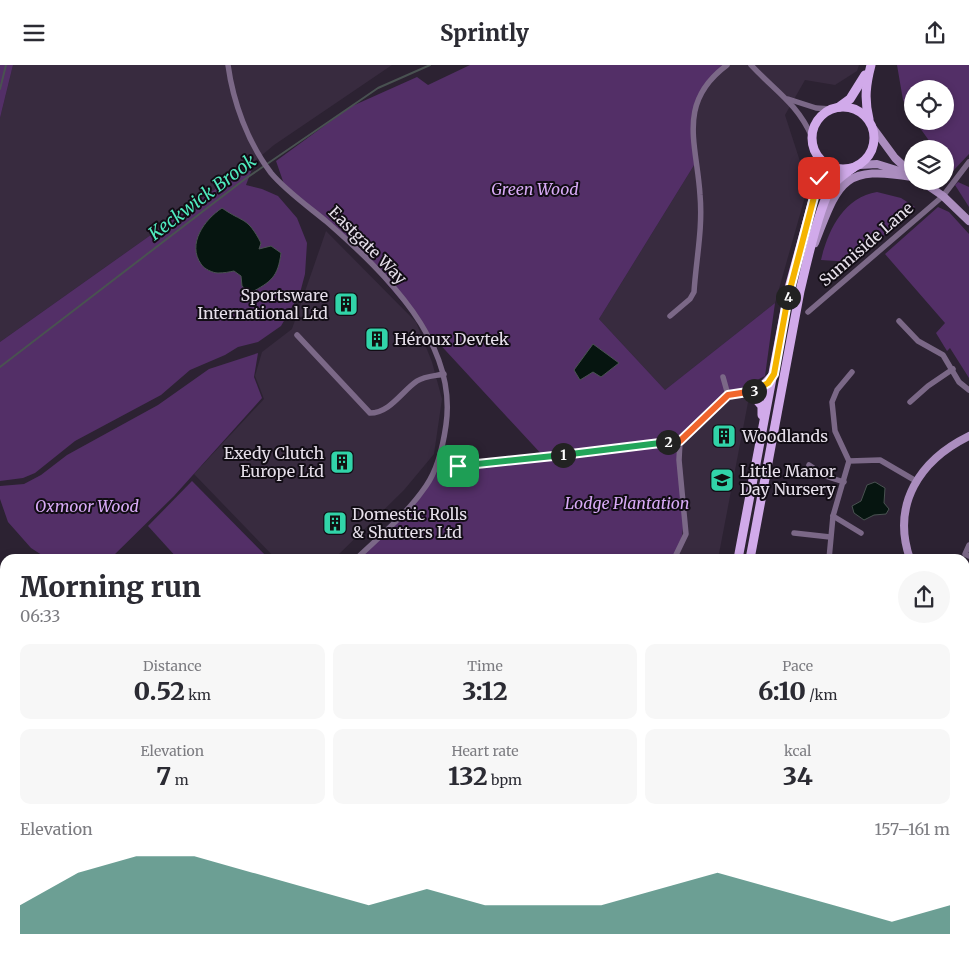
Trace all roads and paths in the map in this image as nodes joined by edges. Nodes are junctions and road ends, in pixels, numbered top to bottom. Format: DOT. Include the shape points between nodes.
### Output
graph roads {
  1 [pos="228,65"];
  2 [pos="727,65"];
  3 [pos="751,65"];
  4 [pos="870,65"];
  5 [pos="788,99"];
  6 [pos="835,108"];
  7 [pos="871,124"];
  8 [pos="812,137"];
  9 [pos="818,158"];
  10 [pos="969,162"];
  11 [pos="857,167"];
  12 [pos="904,168"];
  13 [pos="904,172"];
  14 [pos="904,175"];
  15 [pos="934,190"];
  16 [pos="943,196"];
  17 [pos="969,221"];
  18 [pos="808,261"];
  19 [pos="808,312"];
  20 [pos="670,317"];
  21 [pos="900,321"];
  22 [pos="296,335"];
  23 [pos="952,369"];
  24 [pos="852,372"];
  25 [pos="444,374"];
  26 [pos="774,374"];
  27 [pos="723,377"];
  28 [pos="969,390"];
  29 [pos="750,392"];
  30 [pos="728,395"];
  31 [pos="910,402"];
  32 [pos="969,437"];
  33 [pos="680,441"];
  34 [pos="849,461"];
  35 [pos="757,463"];
  36 [pos="809,465"];
  37 [pos="458,466"];
  38 [pos="916,481"];
  39 [pos="844,482"];
  40 [pos="833,516"];
  41 [pos="794,533"];
  42 [pos="861,533"];
  43 [pos="830,537"];
  44 [pos="361,554"];
  45 [pos="676,554"];
  46 [pos="739,554"];
  47 [pos="751,554"];
  48 [pos="829,554"];
  49 [pos="909,554"];
  1 -- 25 [label="street, Eastgate Way" via="237,104 253,145 272,174 342,235 391,286 422,325"];
  2 -- 20 [label="street" via="699,96 692,131 700,196 694,292"];
  3 -- 5 [label="street"];
  4 -- 6 [label="main road" via="850,99"];
  4 -- 7 [label="main road" via="866,106"];
  5 -- 6 [label="street" via="816,108"];
  5 -- 8 [label="street" via="804,119"];
  6 -- 7 [label="main road" via="856,109"];
  6 -- 8 [label="main road" via="817,120"];
  7 -- 11 [label="main road" via="875,138 873,149"];
  7 -- 12 [label="street"];
  8 -- 9 [label="main road"];
  9 -- 11 [label="main road" via="834,169"];
  9 -- 26 [label="main road" via="819,178 789,288"];
  10 -- 16 [label="street, Sunniside Lane"];
  11 -- 13 [label="street" via="877,164"];
  11 -- 18 [label="main road" via="833,185 827,195"];
  14 -- 18 [label="street" via="861,174 844,184 832,200"];
  15 -- 16 [label="street"];
  16 -- 17 [label="street"];
  16 -- 19 [label="street, Sunniside Lane"];
  18 -- 47 [label="main road"];
  21 -- 23 [label="street" via="918,341 944,355"];
  22 -- 25 [label="street" via="370,413 389,407 418,380"];
  23 -- 28 [label="street" via="959,382"];
  23 -- 31 [label="street"];
  24 -- 34 [label="street" via="832,402 835,431"];
  25 -- 44 [label="street, Eastgate Way" via="447,415 444,442 428,484 407,511"];
  26 -- 29 [label="main road" via="761,388"];
  26 -- 35 [label="main road"];
  27 -- 30 [label="street"];
  29 -- 30 [label="street"];
  29 -- 35 [label="main road" via="762,406"];
  30 -- 33 [label="street"];
  32 -- 38 [label="street" via="933,459"];
  33 -- 37 [label="street"];
  33 -- 45 [label="street" via="686,534"];
  34 -- 38 [label="street" via="880,460"];
  34 -- 39 [label="street"];
  35 -- 46 [label="main road"];
  36 -- 39 [label="street" via="825,476"];
  38 -- 49 [label="street" via="904,523"];
  39 -- 40 [label="street"];
  40 -- 42 [label="street"];
  40 -- 43 [label="street"];
  41 -- 43 [label="street"];
  43 -- 48 [label="street"];
}
